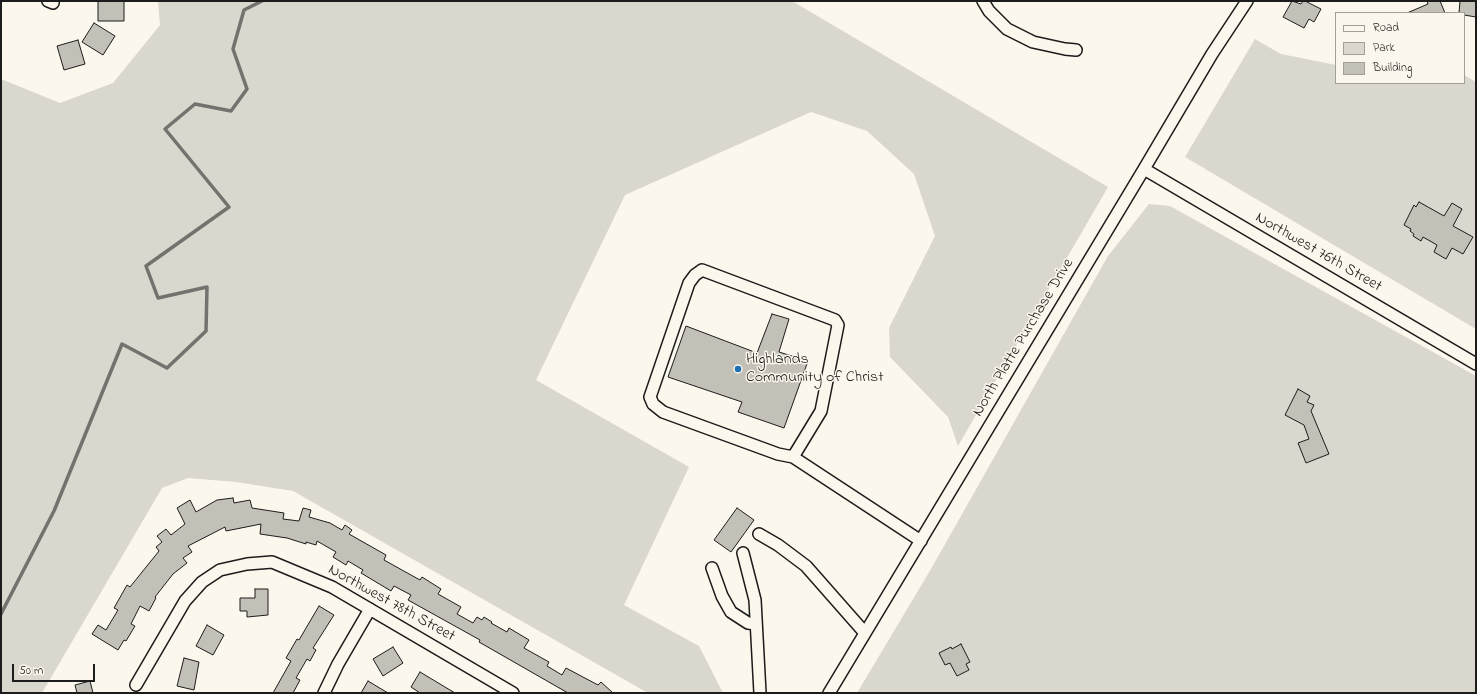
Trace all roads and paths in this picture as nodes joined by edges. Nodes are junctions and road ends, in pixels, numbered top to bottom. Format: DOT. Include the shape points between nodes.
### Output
graph roads {
  1 [pos="983,1"];
  2 [pos="1247,1"];
  3 [pos="1076,50"];
  4 [pos="1144,169"];
  5 [pos="1476,364"];
  6 [pos="793,457"];
  7 [pos="759,534"];
  8 [pos="921,541"];
  9 [pos="743,553"];
  10 [pos="712,568"];
  11 [pos="370,609"];
  12 [pos="756,624"];
  13 [pos="866,633"];
  14 [pos="136,685"];
  15 [pos="324,693"];
  16 [pos="513,693"];
  17 [pos="760,693"];
  18 [pos="829,693"];
  1 -- 3 [label="street" via="1007,29 1033,42"];
  2 -- 4 [label="street, North Platte Purchase Drive" via="1212,54"];
  4 -- 5 [label="street, Northwest 76th Street"];
  4 -- 8 [label="street, North Platte Purchase Drive"];
  6 -- 6 [label="street" via="821,411 838,325 835,320 702,270 689,283 650,397 663,412 778,454"];
  6 -- 8 [label="street"];
  7 -- 13 [label="street" via="806,566"];
  8 -- 13 [label="street, North Platte Purchase Drive"];
  9 -- 12 [label="street" via="755,600"];
  10 -- 12 [label="street" via="731,612 748,623"];
  11 -- 14 [label="street, Northwest 78th Street" via="332,587 272,562 220,570 202,582 185,601"];
  11 -- 15 [label="street"];
  11 -- 16 [label="street, Northwest 78th Street"];
  12 -- 17 [label="street"];
  13 -- 18 [label="street, North Platte Purchase Drive"];
}
